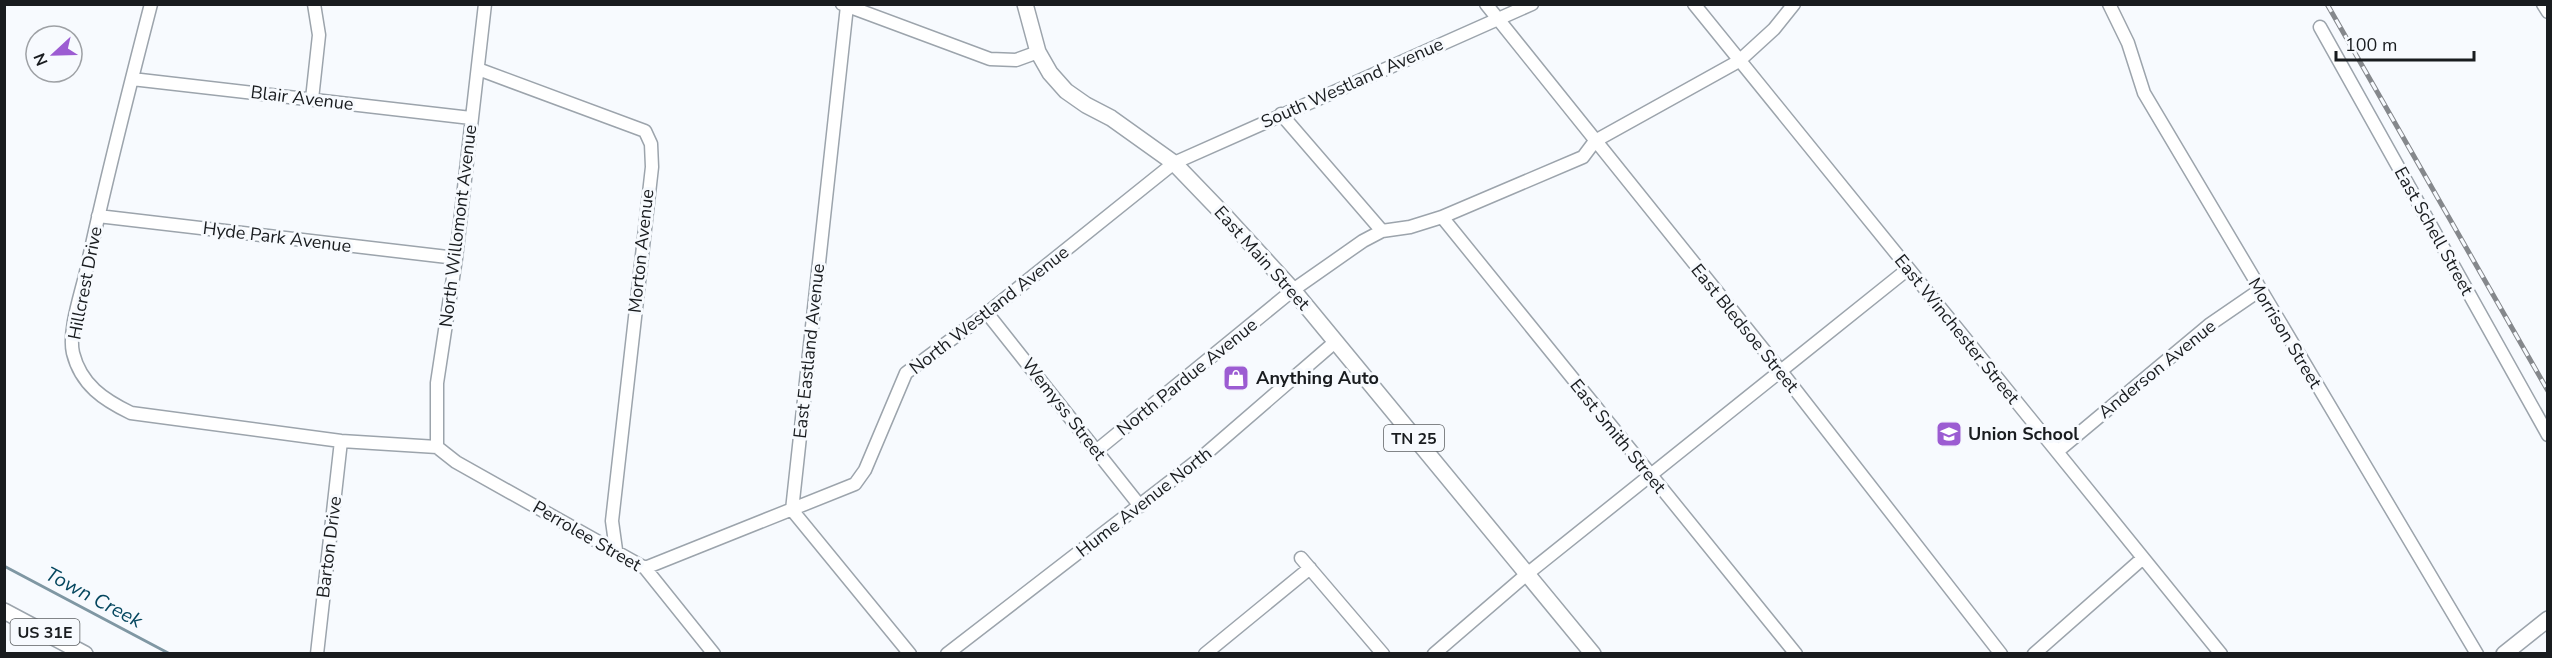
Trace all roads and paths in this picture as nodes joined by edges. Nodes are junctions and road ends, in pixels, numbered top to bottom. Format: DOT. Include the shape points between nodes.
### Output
graph roads {
  1 [pos="151,4"];
  2 [pos="314,4"];
  3 [pos="485,4"];
  4 [pos="1025,4"];
  5 [pos="1486,4"];
  6 [pos="1532,4"];
  7 [pos="1694,4"];
  8 [pos="1794,4"];
  9 [pos="2109,4"];
  10 [pos="2543,4"];
  11 [pos="844,5"];
  12 [pos="2547,12"];
  13 [pos="1497,20"];
  14 [pos="2320,27"];
  15 [pos="1038,52"];
  16 [pos="1739,61"];
  17 [pos="478,69"];
  18 [pos="132,79"];
  19 [pos="312,99"];
  20 [pos="1281,114"];
  21 [pos="471,118"];
  22 [pos="1595,141"];
  23 [pos="1174,164"];
  24 [pos="98,216"];
  25 [pos="1442,218"];
  26 [pos="1382,231"];
  27 [pos="456,258"];
  28 [pos="1908,269"];
  29 [pos="1293,290"];
  30 [pos="2260,290"];
  31 [pos="987,313"];
  32 [pos="1335,342"];
  33 [pos="1780,370"];
  34 [pos="2547,435"];
  35 [pos="341,441"];
  36 [pos="437,447"];
  37 [pos="1096,451"];
  38 [pos="2058,451"];
  39 [pos="1650,476"];
  40 [pos="1140,506"];
  41 [pos="792,510"];
  42 [pos="616,550"];
  43 [pos="1301,558"];
  44 [pos="2143,558"];
  45 [pos="645,568"];
  46 [pos="1310,568"];
  47 [pos="1527,574"];
  48 [pos="4,611"];
  49 [pos="2547,619"];
  50 [pos="85,654"];
  51 [pos="317,654"];
  52 [pos="714,654"];
  53 [pos="910,654"];
  54 [pos="947,654"];
  55 [pos="1205,654"];
  56 [pos="1383,654"];
  57 [pos="1434,654"];
  58 [pos="1593,654"];
  59 [pos="1796,654"];
  60 [pos="2001,654"];
  61 [pos="2034,654"];
  62 [pos="2221,654"];
  63 [pos="2477,654"];
  64 [pos="2504,654"];
  1 -- 18 [label="street, Hillcrest Drive"];
  2 -- 19 [label="street" via="319,35"];
  3 -- 17 [label="street, North Willomont Avenue"];
  4 -- 15 [label="main road, TN 25"];
  5 -- 13 [label="street, East Bledsoe Street"];
  6 -- 13 [label="street, South Westland Avenue"];
  7 -- 16 [label="street, East Winchester Street"];
  8 -- 16 [label="street"];
  9 -- 30 [label="street, Morrison Street" via="2128,43 2144,93"];
  10 -- 12 [label="street"];
  11 -- 15 [label="street" via="990,59 1016,60"];
  11 -- 41 [label="street, East Eastland Avenue"];
  13 -- 20 [label="street, South Westland Avenue"];
  13 -- 22 [label="street, East Bledsoe Street"];
  14 -- 34 [label="street, East Schell Street"];
  15 -- 23 [label="main road, East Main Street / TN 25" via="1050,74 1066,91"];
  16 -- 22 [label="street"];
  16 -- 28 [label="street, East Winchester Street"];
  17 -- 21 [label="street, North Willomont Avenue"];
  17 -- 42 [label="street, Morton Avenue" via="645,131 651,144 652,167 612,521"];
  18 -- 19 [label="street, Blair Avenue"];
  18 -- 24 [label="street, Hillcrest Drive"];
  19 -- 21 [label="street, Blair Avenue"];
  20 -- 23 [label="street, South Westland Avenue"];
  20 -- 26 [label="street"];
  21 -- 27 [label="street, North Willomont Avenue"];
  22 -- 25 [label="street" via="1582,157"];
  22 -- 33 [label="street, East Bledsoe Street"];
  23 -- 29 [label="main road, East Main Street / TN 25"];
  23 -- 31 [label="street, North Westland Avenue"];
  24 -- 27 [label="street, Hyde Park Avenue"];
  24 -- 35 [label="street, Hillcrest Drive" via="74,327 73,351 94,392 131,413"];
  25 -- 26 [label="street"];
  25 -- 39 [label="street, East Smith Street"];
  26 -- 29 [label="street, North Pardue Avenue"];
  27 -- 36 [label="street, North Willomont Avenue" via="437,383"];
  28 -- 33 [label="street"];
  28 -- 38 [label="street, East Winchester Street"];
  29 -- 32 [label="main road, East Main Street / TN 25"];
  29 -- 37 [label="street, North Pardue Avenue"];
  30 -- 38 [label="street, Anderson Avenue" via="2209,325"];
  30 -- 63 [label="street, Morrison Street"];
  31 -- 37 [label="street, Wemyss Street"];
  31 -- 41 [label="street, North Westland Avenue" via="906,373 865,470 855,484"];
  32 -- 40 [label="street, Hume Avenue North"];
  32 -- 47 [label="main road, East Main Street / TN 25"];
  33 -- 39 [label="street"];
  33 -- 60 [label="street, East Bledsoe Street"];
  35 -- 36 [label="street, Hillcrest Drive"];
  35 -- 51 [label="street, Barton Drive"];
  36 -- 42 [label="street, Perrolee Street" via="456,462"];
  37 -- 40 [label="street, Wemyss Street"];
  38 -- 44 [label="street, East Winchester Street"];
  39 -- 47 [label="street"];
  39 -- 59 [label="street, East Smith Street"];
  40 -- 54 [label="street, Hume Avenue North"];
  41 -- 45 [label="street, North Westland Avenue"];
  41 -- 53 [label="street"];
  42 -- 45 [label="street, Perrolee Street"];
  43 -- 46 [label="street"];
  44 -- 61 [label="street"];
  44 -- 62 [label="street, East Winchester Street"];
  45 -- 52 [label="street, Perrolee Street"];
  46 -- 55 [label="street"];
  46 -- 56 [label="street"];
  47 -- 57 [label="street"];
  47 -- 58 [label="main road, East Main Street / TN 25"];
  48 -- 50 [label="main road, US 31E"];
  49 -- 64 [label="main road"];
}
